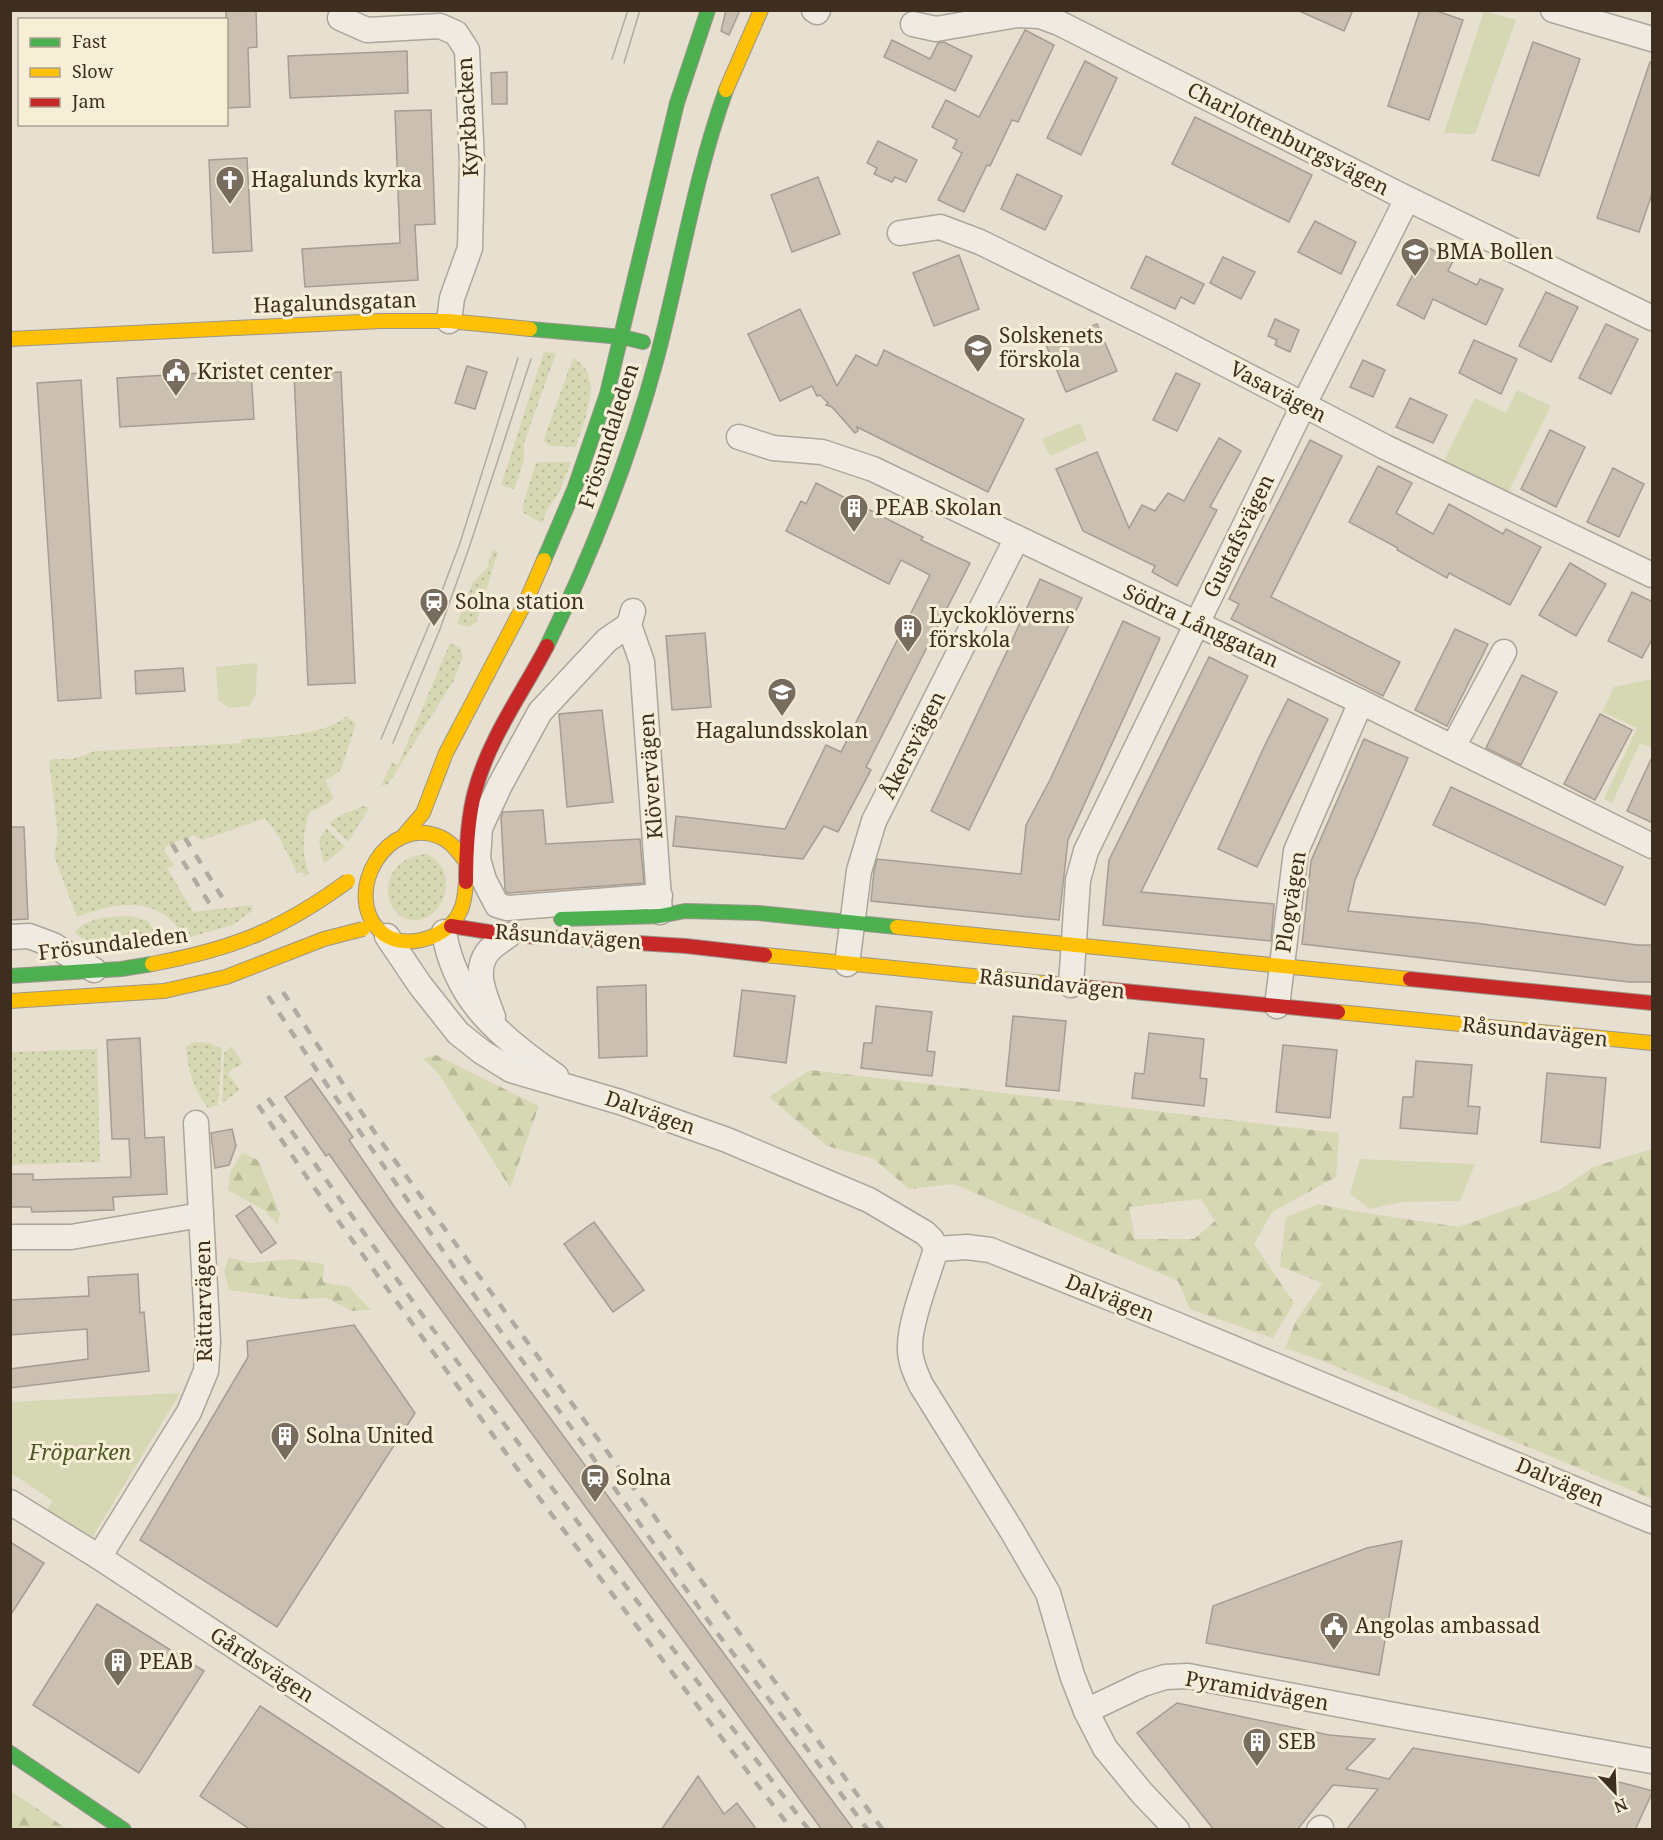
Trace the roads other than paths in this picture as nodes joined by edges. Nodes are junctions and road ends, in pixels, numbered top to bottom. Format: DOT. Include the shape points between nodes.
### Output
graph roads {
  1 [pos="708,10"];
  2 [pos="761,10"];
  3 [pos="1563,12"];
  4 [pos="340,18"];
  5 [pos="913,24"];
  6 [pos="1653,39"];
  7 [pos="1407,199"];
  8 [pos="900,233"];
  9 [pos="1653,318"];
  10 [pos="449,321"];
  11 [pos="622,337"];
  12 [pos="10,339"];
  13 [pos="659,346"];
  14 [pos="1303,406"];
  15 [pos="739,437"];
  16 [pos="1017,538"];
  17 [pos="1653,575"];
  18 [pos="1196,624"];
  19 [pos="1504,652"];
  20 [pos="1361,702"];
  21 [pos="1453,747"];
  22 [pos="405,834"];
  23 [pos="1653,846"];
  24 [pos="375,860"];
  25 [pos="466,862"];
  26 [pos="474,905"];
  27 [pos="660,906"];
  28 [pos="852,922"];
  29 [pos="447,929"];
  30 [pos="376,931"];
  31 [pos="509,935"];
  32 [pos="10,937"];
  33 [pos="660,945"];
  34 [pos="1074,945"];
  35 [pos="847,964"];
  36 [pos="1281,966"];
  37 [pos="94,970"];
  38 [pos="10,976"];
  39 [pos="1071,985"];
  40 [pos="10,1001"];
  41 [pos="1653,1003"];
  42 [pos="1277,1006"];
  43 [pos="499,1034"];
  44 [pos="1653,1043"];
  45 [pos="572,1088"];
  46 [pos="196,1123"];
  47 [pos="201,1215"];
  48 [pos="10,1237"];
  49 [pos="936,1249"];
  50 [pos="10,1502"];
  51 [pos="1653,1521"];
  52 [pos="99,1557"];
  53 [pos="1086,1711"];
  54 [pos="10,1753"];
  55 [pos="1653,1761"];
  56 [pos="124,1830"];
  57 [pos="513,1830"];
  58 [pos="1177,1830"];
  1 -- 11 [label="street, Frösundaleden" via="694,46 664,156"];
  2 -- 13 [label="street, Frösundaleden" via="718,113"];
  3 -- 6 [label="street"];
  4 -- 10 [label="street, Kyrkbacken" via="367,30 440,26 456,33 467,50 472,163 470,248 452,298"];
  5 -- 7 [label="street, Charlottenburgsvägen" via="936,29 1017,15 1040,16"];
  7 -- 9 [label="street, Charlottenburgsvägen"];
  7 -- 14 [label="street, Gustafsvägen"];
  8 -- 14 [label="street, Vasavägen" via="940,227 980,242"];
  10 -- 11 [label="street, Hagalundsgatan"];
  10 -- 12 [label="street, Hagalundsgatan"];
  11 -- 13 [label="street, Hagalundsgatan"];
  11 -- 22 [label="street, Frösundaleden" via="594,432 554,538 507,639 446,753 423,813"];
  13 -- 25 [label="street, Frösundaleden" via="635,433 595,541 542,655 483,765 475,793"];
  14 -- 17 [label="street, Vasavägen"];
  14 -- 18 [label="street, Gustafsvägen"];
  15 -- 16 [label="street, Södra Långgatan" via="773,448 822,452 873,469"];
  16 -- 18 [label="street, Södra Långgatan"];
  16 -- 28 [label="street, Åkersvägen" via="874,821 859,871"];
  18 -- 20 [label="street, Södra Långgatan"];
  18 -- 34 [label="street, Gustafsvägen" via="1086,851 1078,880"];
  19 -- 21 [label="street"];
  20 -- 21 [label="street, Södra Långgatan"];
  20 -- 36 [label="street, Plogvägen" via="1296,851"];
  21 -- 23 [label="street, Södra Långgatan"];
  22 -- 24 [label="street"];
  22 -- 25 [label="street" via="437,835 451,843"];
  24 -- 30 [label="street" via="364,890"];
  24 -- 37 [label="street, Frösundaleden, bridge" via="299,915 247,941 219,951 152,964"];
  25 -- 26 [label="street"];
  26 -- 27 [label="street, Råsundavägen" via="524,920"];
  26 -- 29 [label="street" via="460,913"];
  27 -- 27 [label="street, Klövervägen" via="507,908 498,905 478,860 480,828 540,712 631,618 642,662"];
  27 -- 28 [label="street, Råsundavägen"];
  27 -- 33 [label="street, Klövervägen"];
  28 -- 34 [label="street, Råsundavägen"];
  28 -- 35 [label="street, Åkersvägen"];
  29 -- 30 [label="street" via="425,940 399,940"];
  29 -- 31 [label="street, Råsundavägen"];
  29 -- 43 [label="street, Dalvägen" via="447,953 456,975"];
  30 -- 40 [label="street, bridge" via="327,936 262,964 201,984 164,991"];
  30 -- 45 [label="street, Dalvägen" via="458,1033 511,1070"];
  31 -- 33 [label="street, Råsundavägen"];
  31 -- 43 [label="street" via="488,952 480,966 483,989"];
  32 -- 37 [label="street" via="29,936 53,945"];
  33 -- 35 [label="street, Råsundavägen"];
  34 -- 36 [label="street, Råsundavägen"];
  34 -- 39 [label="street, Gustafsvägen"];
  35 -- 39 [label="street, Råsundavägen"];
  36 -- 41 [label="street, Råsundavägen"];
  36 -- 42 [label="street, Plogvägen"];
  37 -- 38 [label="street, Frösundaleden"];
  39 -- 42 [label="street, Råsundavägen"];
  42 -- 44 [label="street, Råsundavägen"];
  43 -- 45 [label="street, Dalvägen"];
  45 -- 49 [label="street, Dalvägen" via="728,1140 869,1200 925,1233"];
  46 -- 47 [label="street, Rättarvägen"];
  47 -- 48 [label="street" via="71,1237"];
  47 -- 52 [label="street, Rättarvägen" via="206,1371 189,1412"];
  49 -- 51 [label="street, Dalvägen" via="990,1250"];
  49 -- 53 [label="street" via="910,1335 914,1367 921,1385 1048,1593"];
  50 -- 52 [label="street, Gårdsvägen"];
  52 -- 57 [label="street, Gårdsvägen"];
  53 -- 55 [label="street, Pyramidvägen" via="1143,1684 1165,1677 1188,1676"];
  53 -- 58 [label="street" via="1105,1748"];
  54 -- 56 [label="street"];
}
